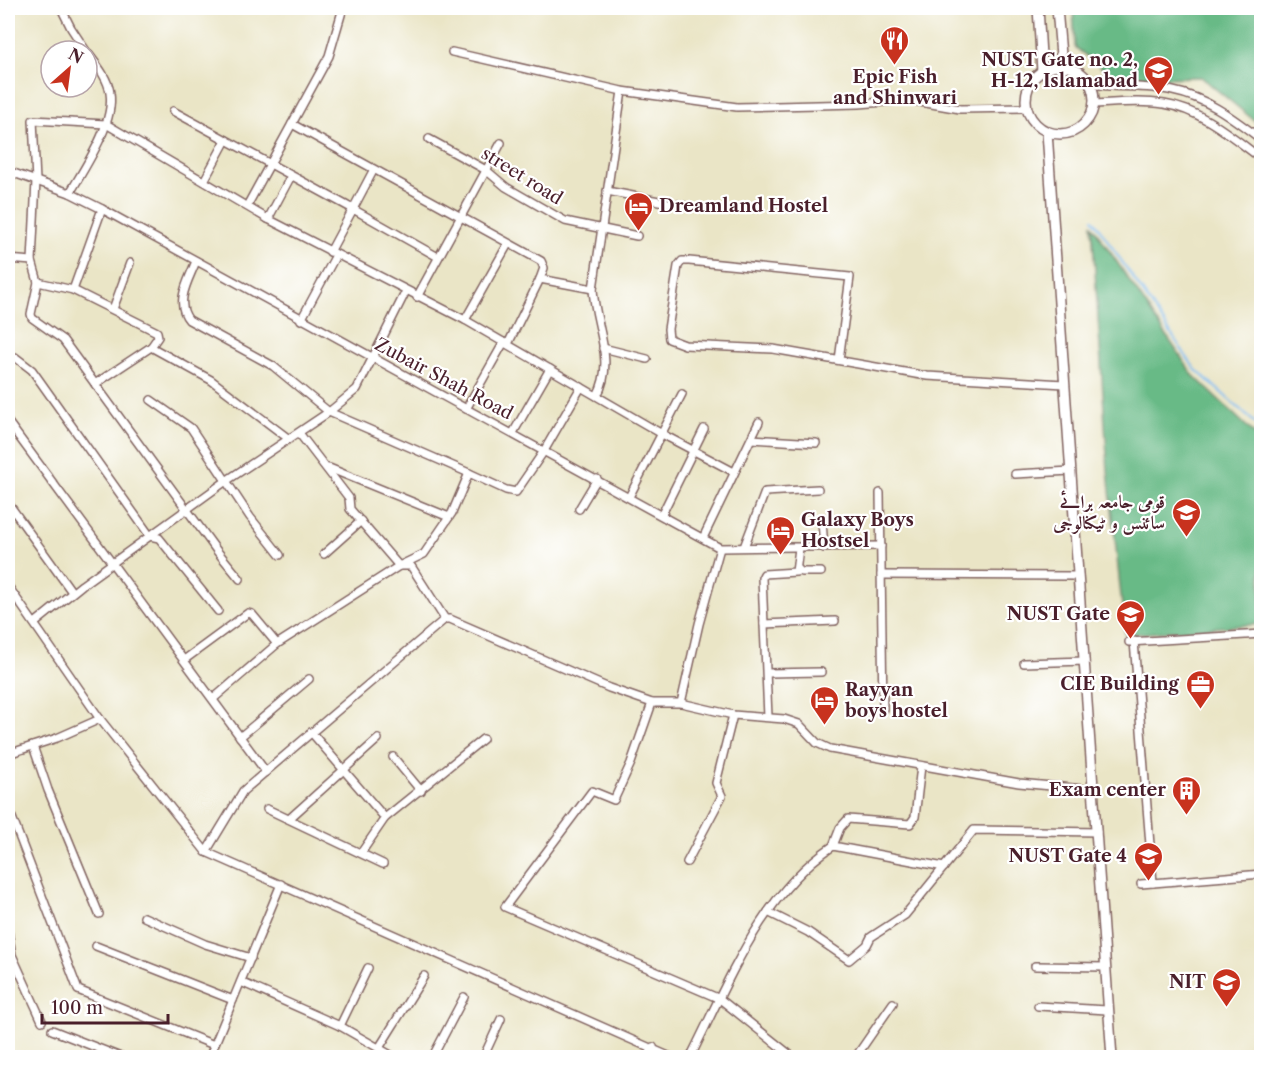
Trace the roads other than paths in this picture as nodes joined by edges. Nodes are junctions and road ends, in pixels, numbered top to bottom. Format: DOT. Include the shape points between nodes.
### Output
graph roads {
  1 [pos="61,8"];
  2 [pos="343,8"];
  3 [pos="1038,8"];
  4 [pos="1057,8"];
  5 [pos="78,39"];
  6 [pos="452,52"];
  7 [pos="1062,67"];
  8 [pos="99,69"];
  9 [pos="1042,71"];
  10 [pos="1089,84"];
  11 [pos="622,91"];
  12 [pos="1093,104"];
  13 [pos="1027,108"];
  14 [pos="173,111"];
  15 [pos="106,124"];
  16 [pos="292,124"];
  17 [pos="1047,132"];
  18 [pos="429,139"];
  19 [pos="226,140"];
  20 [pos="1262,140"];
  21 [pos="501,143"];
  22 [pos="1262,159"];
  23 [pos="270,165"];
  24 [pos="486,170"];
  25 [pos="8,171"];
  26 [pos="373,171"];
  27 [pos="291,176"];
  28 [pos="36,181"];
  29 [pos="204,181"];
  30 [pos="607,191"];
  31 [pos="70,193"];
  32 [pos="247,206"];
  33 [pos="690,207"];
  34 [pos="102,209"];
  35 [pos="353,209"];
  36 [pos="461,216"];
  37 [pos="268,219"];
  38 [pos="601,230"];
  39 [pos="637,236"];
  40 [pos="508,244"];
  41 [pos="333,253"];
  42 [pos="438,257"];
  43 [pos="8,259"];
  44 [pos="32,261"];
  45 [pos="196,261"];
  46 [pos="130,263"];
  47 [pos="540,279"];
  48 [pos="38,282"];
  49 [pos="593,289"];
  50 [pos="73,290"];
  51 [pos="406,291"];
  52 [pos="417,297"];
  53 [pos="114,309"];
  54 [pos="301,320"];
  55 [pos="465,320"];
  56 [pos="506,343"];
  57 [pos="151,347"];
  58 [pos="603,348"];
  59 [pos="8,355"];
  60 [pos="373,359"];
  61 [pos="647,359"];
  62 [pos="839,360"];
  63 [pos="550,369"];
  64 [pos="95,384"];
  65 [pos="1064,384"];
  66 [pos="581,387"];
  67 [pos="682,394"];
  68 [pos="597,396"];
  69 [pos="151,400"];
  70 [pos="466,409"];
  71 [pos="329,412"];
  72 [pos="8,422"];
  73 [pos="759,422"];
  74 [pos="704,429"];
  75 [pos="299,433"];
  76 [pos="513,433"];
  77 [pos="662,434"];
  78 [pos="289,439"];
  79 [pos="752,439"];
  80 [pos="816,443"];
  81 [pos="544,451"];
  82 [pos="692,452"];
  83 [pos="326,467"];
  84 [pos="1071,471"];
  85 [pos="734,472"];
  86 [pos="469,473"];
  87 [pos="1015,474"];
  88 [pos="597,478"];
  89 [pos="225,481"];
  90 [pos="818,489"];
  91 [pos="880,493"];
  92 [pos="629,497"];
  93 [pos="8,503"];
  94 [pos="188,509"];
  95 [pos="579,509"];
  96 [pos="662,514"];
  97 [pos="449,517"];
  98 [pos="361,521"];
  99 [pos="822,521"];
  100 [pos="150,536"];
  101 [pos="703,538"];
  102 [pos="881,546"];
  103 [pos="744,547"];
  104 [pos="720,548"];
  105 [pos="799,548"];
  106 [pos="824,548"];
  107 [pos="324,554"];
  108 [pos="280,555"];
  109 [pos="111,563"];
  110 [pos="399,566"];
  111 [pos="798,569"];
  112 [pos="821,572"];
  113 [pos="882,575"];
  114 [pos="1078,576"];
  115 [pos="240,579"];
  116 [pos="8,586"];
  117 [pos="72,592"];
  118 [pos="218,611"];
  119 [pos="446,619"];
  120 [pos="835,621"];
  121 [pos="35,623"];
  122 [pos="764,624"];
  123 [pos="1262,634"];
  124 [pos="277,644"];
  125 [pos="184,660"];
  126 [pos="1084,661"];
  127 [pos="1024,663"];
  128 [pos="820,672"];
  129 [pos="768,673"];
  130 [pos="309,679"];
  131 [pos="213,699"];
  132 [pos="651,703"];
  133 [pos="681,703"];
  134 [pos="883,710"];
  135 [pos="733,715"];
  136 [pos="768,717"];
  137 [pos="100,718"];
  138 [pos="311,732"];
  139 [pos="240,737"];
  140 [pos="378,739"];
  141 [pos="483,739"];
  142 [pos="33,746"];
  143 [pos="8,754"];
  144 [pos="393,756"];
  145 [pos="921,766"];
  146 [pos="344,770"];
  147 [pos="266,772"];
  148 [pos="1094,790"];
  149 [pos="421,791"];
  150 [pos="8,807"];
  151 [pos="267,809"];
  152 [pos="385,818"];
  153 [pos="289,819"];
  154 [pos="1097,832"];
  155 [pos="833,846"];
  156 [pos="206,852"];
  157 [pos="361,853"];
  158 [pos="687,862"];
  159 [pos="383,864"];
  160 [pos="944,867"];
  161 [pos="1262,874"];
  162 [pos="1153,883"];
  163 [pos="281,884"];
  164 [pos="1141,884"];
  165 [pos="768,912"];
  166 [pos="99,915"];
  167 [pos="144,917"];
  168 [pos="8,932"];
  169 [pos="96,946"];
  170 [pos="251,958"];
  171 [pos="1035,966"];
  172 [pos="1106,967"];
  173 [pos="368,968"];
  174 [pos="424,976"];
  175 [pos="241,982"];
  176 [pos="464,997"];
  177 [pos="720,999"];
  178 [pos="233,1000"];
  179 [pos="893,1003"];
  180 [pos="1038,1006"];
  181 [pos="1107,1010"];
  182 [pos="501,1019"];
  183 [pos="42,1021"];
  184 [pos="340,1026"];
  185 [pos="52,1030"];
  186 [pos="214,1045"];
  187 [pos="653,1047"];
  188 [pos="379,1048"];
  189 [pos="123,1058"];
  190 [pos="209,1058"];
  191 [pos="396,1058"];
  192 [pos="432,1058"];
  193 [pos="483,1058"];
  194 [pos="648,1058"];
  195 [pos="674,1058"];
  196 [pos="690,1058"];
  197 [pos="794,1058"];
  198 [pos="855,1058"];
  199 [pos="1112,1058"];
  1 -- 5 [label="street"];
  2 -- 16 [label="street" via="329,56"];
  3 -- 9 [label="main road"];
  4 -- 7 [label="main road"];
  6 -- 11 [label="street"];
  7 -- 9 [label="main road"];
  7 -- 10 [label="main road" via="1083,76"];
  8 -- 15 [label="street" via="110,91"];
  9 -- 13 [label="main road" via="1028,87"];
  10 -- 12 [label="main road"];
  10 -- 20 [label="street" via="1161,89 1190,96 1224,112"];
  11 -- 13 [label="street" via="737,107 909,100 960,109"];
  11 -- 30 [label="street"];
  12 -- 17 [label="main road" via="1088,119 1076,130"];
  12 -- 22 [label="street" via="1158,103 1184,110 1209,121"];
  13 -- 17 [label="main road" via="1038,126"];
  14 -- 19 [label="street"];
  15 -- 28 [label="street" via="33,120"];
  15 -- 29 [label="street"];
  15 -- 31 [label="street"];
  16 -- 23 [label="street"];
  16 -- 26 [label="street"];
  17 -- 65 [label="main road"];
  18 -- 24 [label="street, street road"];
  19 -- 23 [label="street"];
  19 -- 29 [label="street"];
  21 -- 24 [label="street"];
  23 -- 27 [label="street"];
  23 -- 32 [label="street"];
  24 -- 36 [label="street"];
  24 -- 38 [label="street, street road" via="506,187 565,221"];
  25 -- 28 [label="street, Zubair Shah Road"];
  26 -- 35 [label="street"];
  26 -- 36 [label="street"];
  27 -- 35 [label="street"];
  27 -- 37 [label="street"];
  28 -- 31 [label="street, Zubair Shah Road"];
  28 -- 44 [label="street"];
  29 -- 32 [label="street"];
  30 -- 33 [label="street"];
  30 -- 38 [label="street"];
  31 -- 34 [label="street, Zubair Shah Road"];
  32 -- 37 [label="street"];
  34 -- 45 [label="street, Zubair Shah Road"];
  34 -- 50 [label="street"];
  35 -- 41 [label="street"];
  35 -- 42 [label="street"];
  36 -- 40 [label="street"];
  36 -- 42 [label="street"];
  37 -- 41 [label="street"];
  38 -- 39 [label="street, street road"];
  38 -- 49 [label="street"];
  40 -- 47 [label="street" via="541,261 544,268"];
  40 -- 55 [label="street"];
  41 -- 51 [label="street"];
  41 -- 54 [label="street"];
  42 -- 52 [label="street"];
  43 -- 44 [label="street"];
  44 -- 48 [label="street"];
  45 -- 54 [label="street, Zubair Shah Road"];
  45 -- 71 [label="street" via="181,305 189,320 273,366"];
  46 -- 53 [label="street"];
  47 -- 49 [label="street"];
  47 -- 56 [label="street"];
  48 -- 50 [label="street"];
  48 -- 64 [label="street" via="32,318 63,340"];
  49 -- 58 [label="street"];
  50 -- 53 [label="street"];
  51 -- 52 [label="street"];
  51 -- 60 [label="street"];
  52 -- 55 [label="street"];
  53 -- 57 [label="street" via="157,333"];
  54 -- 60 [label="street, Zubair Shah Road"];
  55 -- 56 [label="street"];
  56 -- 63 [label="street"];
  56 -- 70 [label="street"];
  57 -- 64 [label="street"];
  57 -- 78 [label="street" via="211,380"];
  58 -- 61 [label="street"];
  58 -- 68 [label="street" via="607,363 605,380"];
  59 -- 100 [label="street" via="32,370"];
  60 -- 70 [label="street, Zubair Shah Road"];
  60 -- 71 [label="street" via="357,389"];
  62 -- 62 [label="street" via="850,278 689,261 678,266 669,339 685,345 773,349"];
  62 -- 65 [label="street" via="927,376"];
  63 -- 66 [label="street"];
  63 -- 76 [label="street"];
  64 -- 94 [label="street"];
  65 -- 84 [label="main road"];
  66 -- 68 [label="street"];
  66 -- 81 [label="street"];
  67 -- 77 [label="street"];
  68 -- 77 [label="street"];
  69 -- 89 [label="street" via="191,428"];
  70 -- 76 [label="street, Zubair Shah Road"];
  71 -- 75 [label="street"];
  71 -- 86 [label="street"];
  72 -- 109 [label="street"];
  73 -- 79 [label="street"];
  74 -- 82 [label="street"];
  75 -- 78 [label="street"];
  75 -- 83 [label="street"];
  76 -- 81 [label="street, Zubair Shah Road"];
  77 -- 82 [label="street"];
  77 -- 92 [label="street"];
  78 -- 89 [label="street"];
  79 -- 80 [label="street"];
  79 -- 85 [label="street"];
  81 -- 86 [label="street" via="516,492"];
  81 -- 88 [label="street, Zubair Shah Road"];
  82 -- 85 [label="street"];
  82 -- 96 [label="street"];
  83 -- 97 [label="street"];
  83 -- 98 [label="street"];
  84 -- 87 [label="street"];
  84 -- 114 [label="main road"];
  85 -- 101 [label="street"];
  86 -- 97 [label="street"];
  88 -- 92 [label="street, Zubair Shah Road"];
  88 -- 95 [label="street"];
  89 -- 94 [label="street"];
  89 -- 108 [label="street"];
  90 -- 103 [label="street" via="765,492"];
  91 -- 102 [label="street"];
  92 -- 96 [label="street, Zubair Shah Road"];
  93 -- 117 [label="street"];
  94 -- 100 [label="street"];
  94 -- 115 [label="street"];
  96 -- 101 [label="street, Zubair Shah Road"];
  97 -- 110 [label="street" via="424,554"];
  98 -- 107 [label="street"];
  98 -- 110 [label="street"];
  99 -- 106 [label="street"];
  100 -- 109 [label="street"];
  100 -- 118 [label="street" via="159,538"];
  101 -- 104 [label="street, Zubair Shah Road"];
  102 -- 106 [label="street"];
  102 -- 113 [label="street"];
  103 -- 104 [label="street"];
  103 -- 105 [label="street"];
  104 -- 133 [label="street"];
  105 -- 106 [label="street"];
  105 -- 111 [label="street"];
  109 -- 117 [label="street"];
  109 -- 125 [label="street"];
  110 -- 119 [label="street" via="411,566"];
  110 -- 124 [label="street"];
  111 -- 112 [label="street"];
  111 -- 122 [label="street" via="793,574 764,574"];
  113 -- 114 [label="street"];
  113 -- 134 [label="street"];
  114 -- 126 [label="main road"];
  116 -- 121 [label="street"];
  117 -- 121 [label="street"];
  119 -- 132 [label="street"];
  119 -- 138 [label="street"];
  120 -- 122 [label="street"];
  121 -- 137 [label="street"];
  122 -- 129 [label="street"];
  123 -- 162 [label="street" via="1132,642"];
  124 -- 125 [label="street" via="248,614"];
  124 -- 131 [label="street"];
  125 -- 131 [label="street"];
  126 -- 127 [label="street"];
  126 -- 148 [label="main road"];
  128 -- 129 [label="street"];
  129 -- 136 [label="street"];
  130 -- 139 [label="street"];
  131 -- 139 [label="street"];
  132 -- 133 [label="street"];
  132 -- 177 [label="street" via="614,800 592,791 505,907"];
  133 -- 135 [label="street"];
  135 -- 136 [label="street"];
  135 -- 158 [label="street" via="716,783 722,796"];
  136 -- 145 [label="street" via="799,724 817,743 830,749"];
  137 -- 142 [label="street"];
  137 -- 156 [label="street"];
  138 -- 146 [label="street"];
  138 -- 147 [label="street"];
  139 -- 147 [label="street"];
  140 -- 146 [label="street"];
  141 -- 149 [label="street"];
  142 -- 143 [label="street"];
  142 -- 166 [label="street"];
  144 -- 149 [label="street"];
  145 -- 148 [label="street" via="1019,783"];
  145 -- 155 [label="street" via="915,817 910,824 848,819"];
  146 -- 152 [label="street"];
  146 -- 153 [label="street"];
  147 -- 156 [label="street" via="243,791"];
  148 -- 154 [label="main road"];
  149 -- 152 [label="street"];
  150 -- 186 [label="street" via="78,990"];
  151 -- 153 [label="street"];
  152 -- 157 [label="street"];
  153 -- 157 [label="street"];
  154 -- 160 [label="street" via="974,830"];
  154 -- 172 [label="main road"];
  155 -- 160 [label="street"];
  155 -- 165 [label="street" via="814,860"];
  156 -- 163 [label="street"];
  157 -- 159 [label="street"];
  160 -- 165 [label="street" via="905,915 871,937 849,960 808,932"];
  161 -- 162 [label="street"];
  162 -- 164 [label="street"];
  163 -- 170 [label="street"];
  163 -- 187 [label="street"];
  165 -- 177 [label="street"];
  167 -- 170 [label="street" via="205,944"];
  168 -- 183 [label="street" via="12,955"];
  169 -- 178 [label="street"];
  170 -- 175 [label="street"];
  171 -- 172 [label="street"];
  172 -- 181 [label="main road"];
  173 -- 184 [label="street"];
  174 -- 188 [label="street"];
  175 -- 178 [label="street"];
  175 -- 184 [label="street"];
  176 -- 192 [label="street"];
  177 -- 196 [label="street"];
  177 -- 197 [label="street"];
  178 -- 186 [label="street"];
  179 -- 198 [label="street"];
  180 -- 181 [label="street"];
  181 -- 199 [label="main road"];
  182 -- 193 [label="street"];
  184 -- 188 [label="street"];
  185 -- 189 [label="street"];
  186 -- 190 [label="street"];
  187 -- 194 [label="street"];
  187 -- 195 [label="street"];
  188 -- 191 [label="street"];
}
